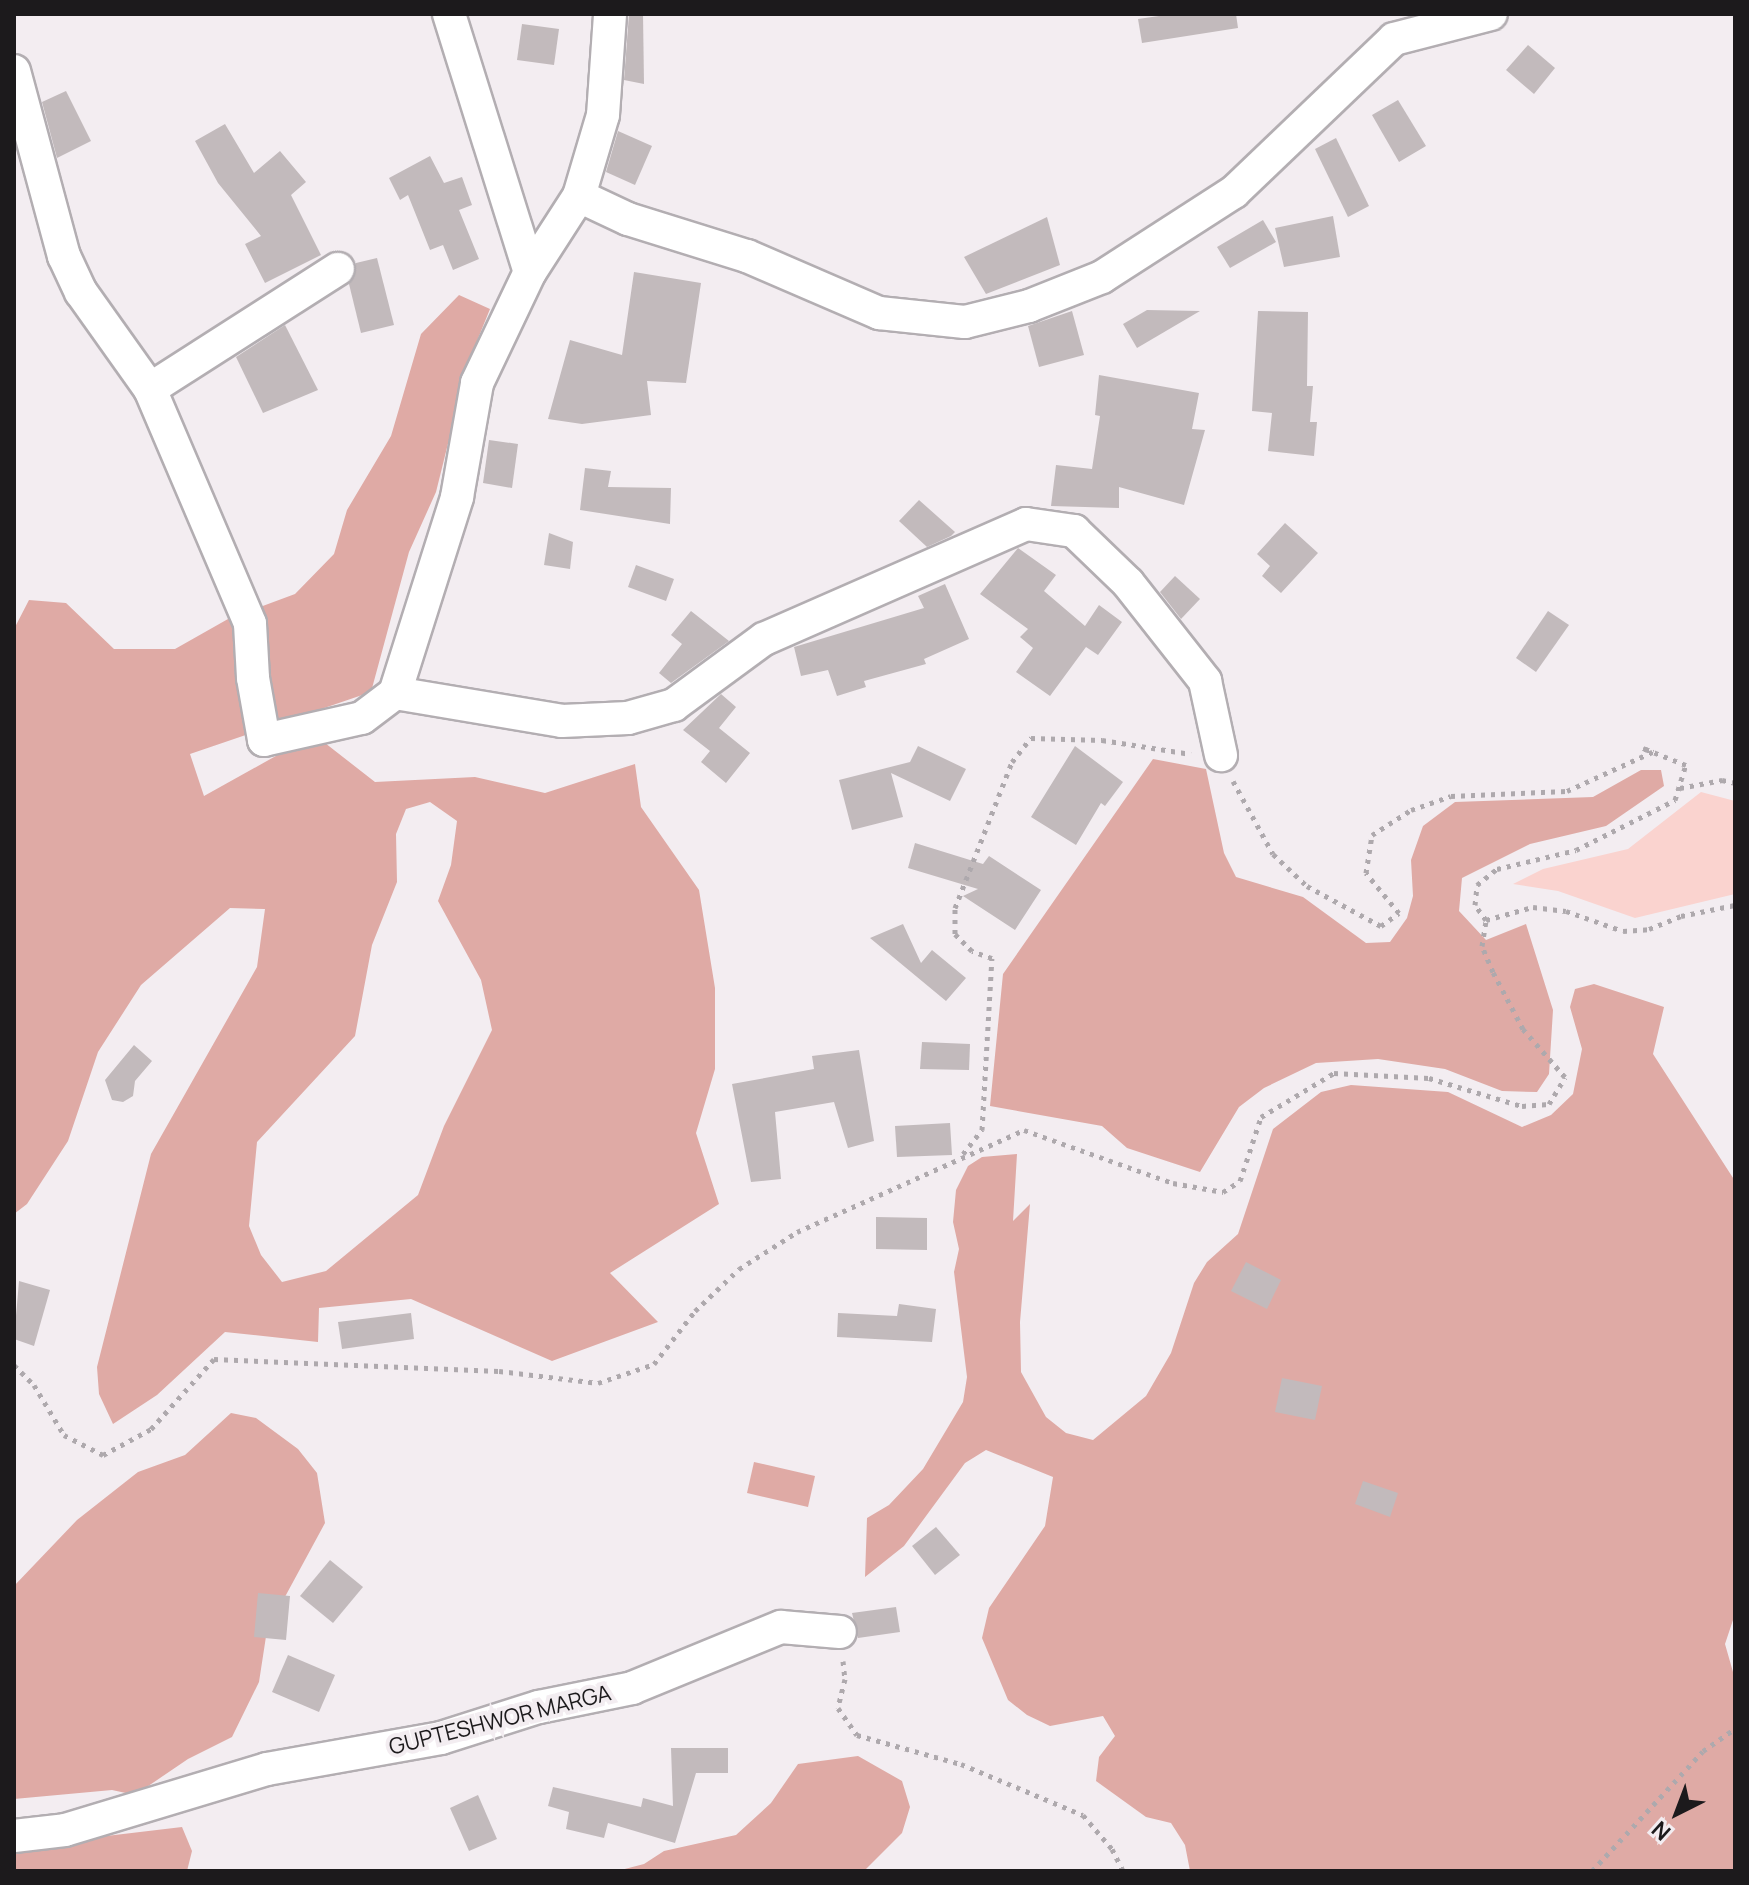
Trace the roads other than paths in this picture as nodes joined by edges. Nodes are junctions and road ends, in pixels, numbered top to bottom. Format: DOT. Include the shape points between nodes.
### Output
graph roads {
  1 [pos="449,14"];
  2 [pos="610,14"];
  3 [pos="1491,14"];
  4 [pos="14,71"];
  5 [pos="579,196"];
  6 [pos="338,269"];
  7 [pos="530,272"];
  8 [pos="150,389"];
  9 [pos="395,693"];
  10 [pos="1221,755"];
  11 [pos="840,1632"];
  12 [pos="14,1836"];
  1 -- 7 [label="street"];
  2 -- 5 [label="street" via="603,115"];
  3 -- 5 [label="street" via="1394,39 1234,192 1102,277 1029,306 965,322 879,313 747,256 628,219"];
  4 -- 8 [label="street" via="64,256 81,292"];
  5 -- 7 [label="street"];
  6 -- 8 [label="street"];
  7 -- 9 [label="street" via="477,383 457,497"];
  8 -- 9 [label="street" via="250,624 264,740 362,718"];
  9 -- 10 [label="street" via="562,721 628,718 674,705 764,639 1026,524 1074,531 1128,583 1205,681"];
  11 -- 12 [label="street, GUPTESHWOR MARGA" via="781,1627 632,1688 539,1707 441,1738 267,1769 65,1830"];
}
